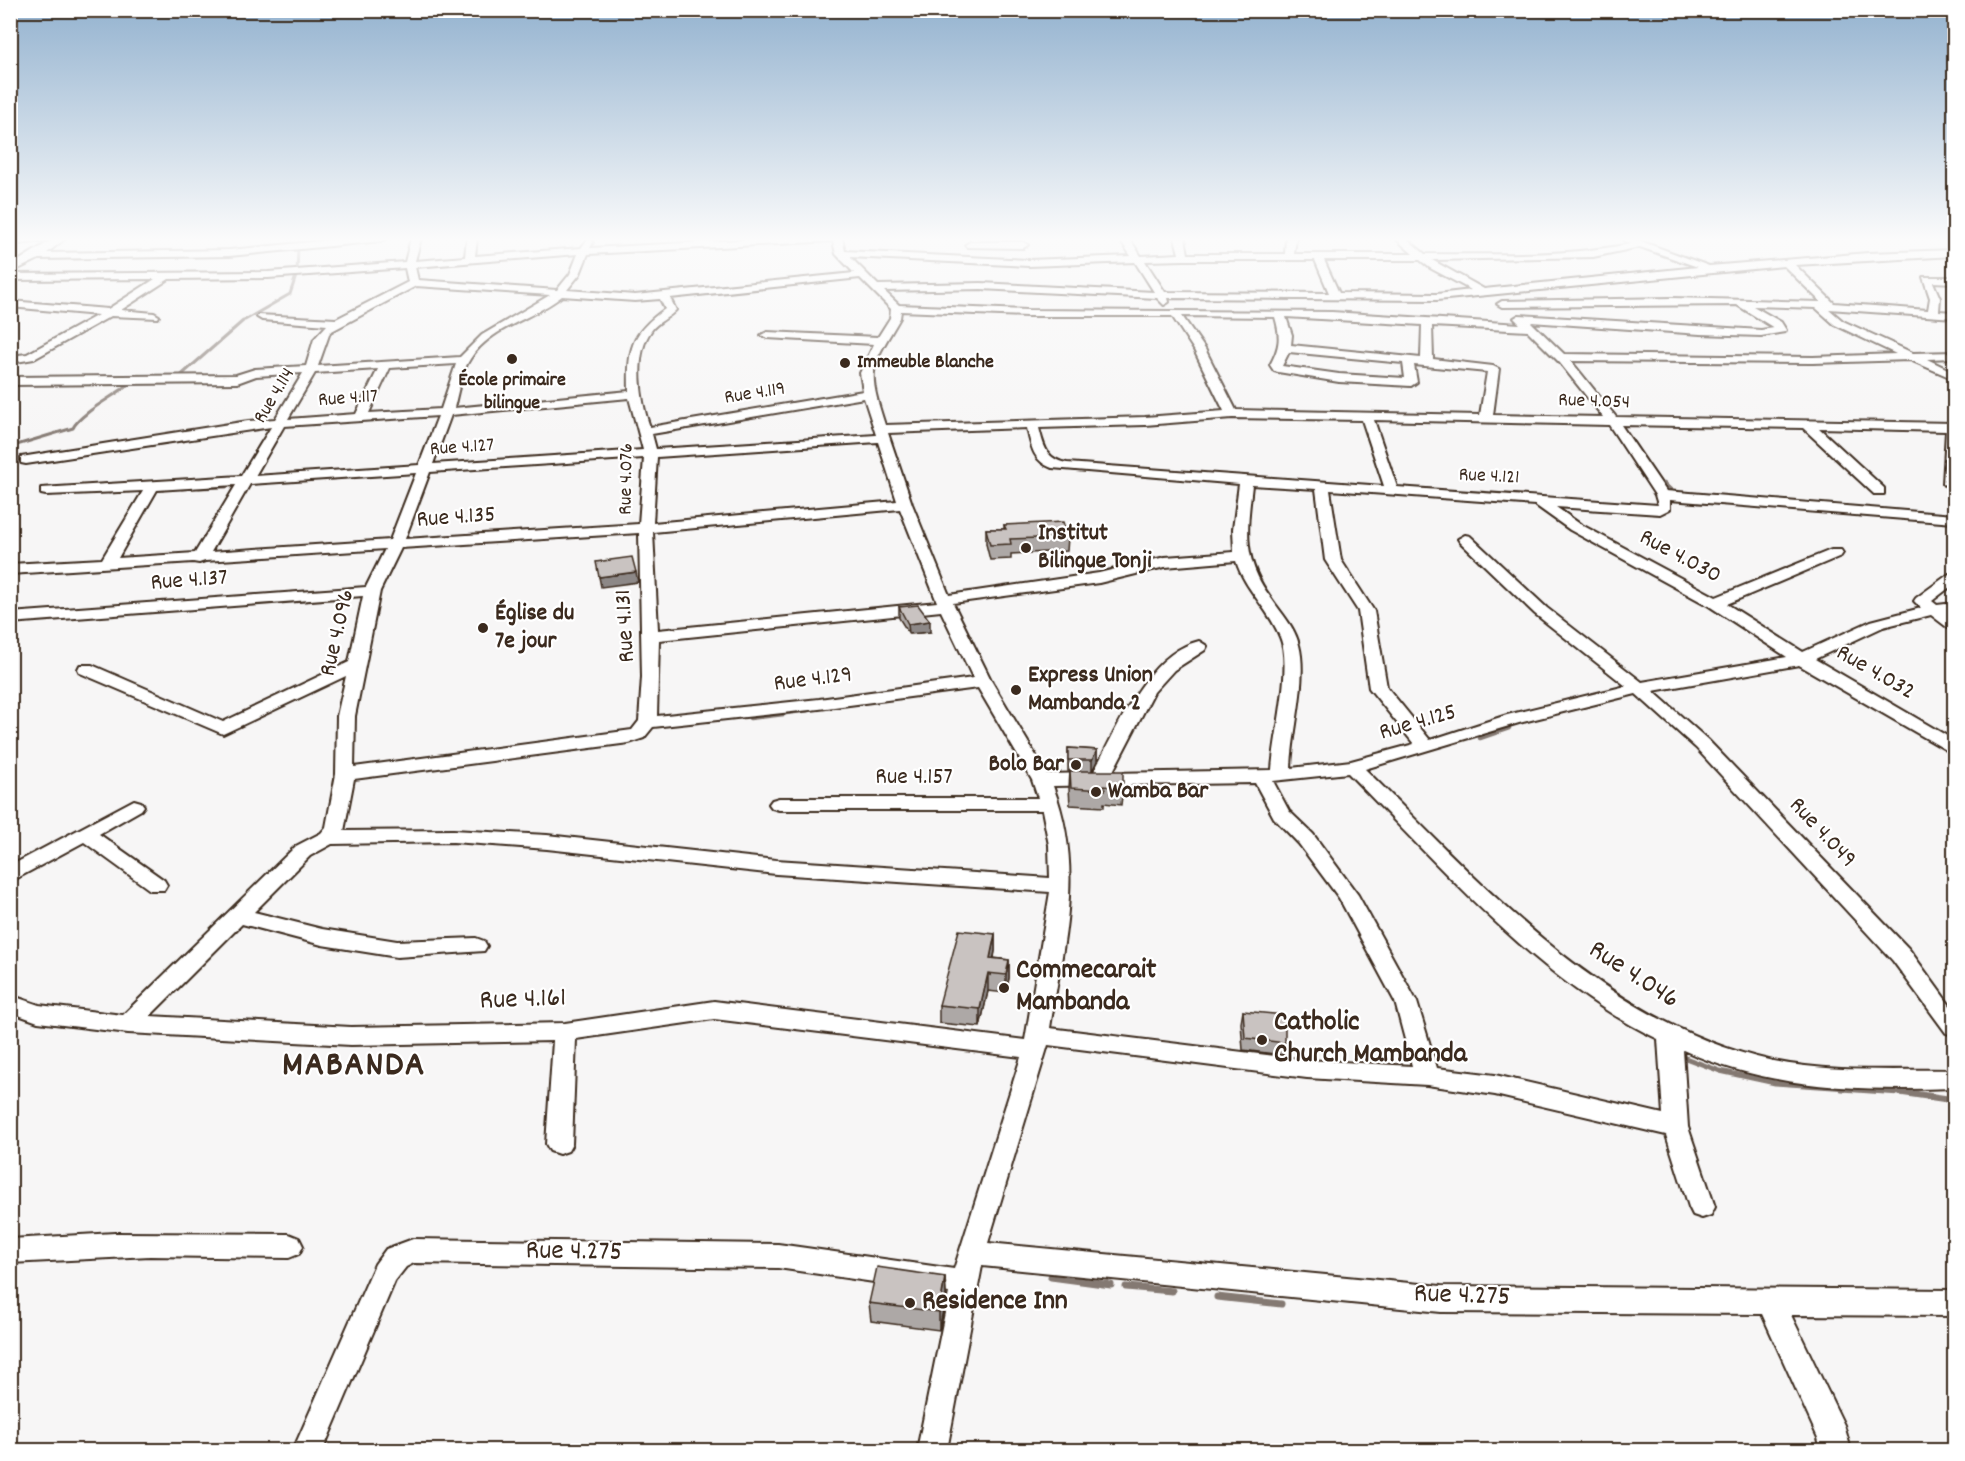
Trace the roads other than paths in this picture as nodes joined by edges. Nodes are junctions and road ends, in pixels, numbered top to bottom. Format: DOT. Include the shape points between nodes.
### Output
graph roads {
  1 [pos="42,306"];
  2 [pos="120,306"];
  3 [pos="369,306"];
  4 [pos="540,306"];
  5 [pos="669,306"];
  6 [pos="1167,306"];
  7 [pos="1505,306"];
  8 [pos="1744,306"];
  9 [pos="1825,306"];
  10 [pos="1850,306"];
  11 [pos="1934,306"];
  12 [pos="896,308"];
  13 [pos="112,311"];
  14 [pos="1933,313"];
  15 [pos="1172,314"];
  16 [pos="1280,315"];
  17 [pos="1954,315"];
  18 [pos="154,316"];
  19 [pos="262,317"];
  20 [pos="1520,318"];
  21 [pos="1427,321"];
  22 [pos="338,322"];
  23 [pos="1531,328"];
  24 [pos="767,335"];
  25 [pos="882,341"];
  26 [pos="1285,348"];
  27 [pos="1954,355"];
  28 [pos="1910,356"];
  29 [pos="1564,357"];
  30 [pos="10,360"];
  31 [pos="463,360"];
  32 [pos="1408,360"];
  33 [pos="1427,362"];
  34 [pos="385,366"];
  35 [pos="311,370"];
  36 [pos="1954,376"];
  37 [pos="10,381"];
  38 [pos="634,394"];
  39 [pos="869,394"];
  40 [pos="446,412"];
  41 [pos="1232,414"];
  42 [pos="1366,415"];
  43 [pos="361,417"];
  44 [pos="1486,417"];
  45 [pos="279,423"];
  46 [pos="1615,423"];
  47 [pos="1804,423"];
  48 [pos="1032,424"];
  49 [pos="1953,427"];
  50 [pos="647,430"];
  51 [pos="881,433"];
  52 [pos="650,454"];
  53 [pos="26,460"];
  54 [pos="423,470"];
  55 [pos="244,480"];
  56 [pos="1246,480"];
  57 [pos="1950,484"];
  58 [pos="153,486"];
  59 [pos="1322,486"];
  60 [pos="46,491"];
  61 [pos="1391,491"];
  62 [pos="1879,491"];
  63 [pos="1662,495"];
  64 [pos="1536,499"];
  65 [pos="905,504"];
  66 [pos="1954,519"];
  67 [pos="646,528"];
  68 [pos="1465,539"];
  69 [pos="394,545"];
  70 [pos="1836,553"];
  71 [pos="1240,556"];
  72 [pos="200,559"];
  73 [pos="107,564"];
  74 [pos="10,569"];
  75 [pos="1954,577"];
  76 [pos="372,591"];
  77 [pos="945,603"];
  78 [pos="1715,603"];
  79 [pos="1954,608"];
  80 [pos="1932,610"];
  81 [pos="10,618"];
  82 [pos="1954,625"];
  83 [pos="649,636"];
  84 [pos="1199,646"];
  85 [pos="1802,658"];
  86 [pos="356,665"];
  87 [pos="86,669"];
  88 [pos="983,682"];
  89 [pos="1639,688"];
  90 [pos="648,722"];
  91 [pos="1426,747"];
  92 [pos="1954,747"];
  93 [pos="1352,766"];
  94 [pos="345,774"];
  95 [pos="1271,776"];
  96 [pos="1100,779"];
  97 [pos="1041,780"];
  98 [pos="779,804"];
  99 [pos="1050,804"];
  100 [pos="134,806"];
  101 [pos="84,833"];
  102 [pos="328,838"];
  103 [pos="10,875"];
  104 [pos="157,885"];
  105 [pos="1061,886"];
  106 [pos="237,915"];
  107 [pos="476,946"];
  108 [pos="10,1003"];
  109 [pos="128,1024"];
  110 [pos="1954,1027"];
  111 [pos="565,1032"];
  112 [pos="1670,1036"];
  113 [pos="1037,1043"];
  114 [pos="1427,1076"];
  115 [pos="1954,1079"];
  116 [pos="1676,1127"];
  117 [pos="560,1144"];
  118 [pos="1702,1207"];
  119 [pos="289,1246"];
  120 [pos="10,1251"];
  121 [pos="971,1253"];
  122 [pos="964,1283"];
  123 [pos="1954,1303"];
  124 [pos="1771,1304"];
  125 [pos="308,1450"];
  126 [pos="932,1450"];
  127 [pos="1836,1450"];
  1 -- 13 [label="street"];
  2 -- 13 [label="street"];
  3 -- 22 [label="street, Rue 4.114"];
  4 -- 31 [label="street" via="480,340"];
  5 -- 38 [label="street" via="671,310 649,326 636,345"];
  6 -- 15 [label="street"];
  7 -- 20 [label="street"];
  8 -- 20 [label="street" via="1781,330 1700,331"];
  9 -- 28 [label="street" via="1839,323"];
  10 -- 14 [label="street"];
  11 -- 14 [label="street"];
  12 -- 15 [label="street" via="1027,314"];
  12 -- 25 [label="street"];
  13 -- 18 [label="street"];
  13 -- 30 [label="street" via="30,357"];
  14 -- 17 [label="street"];
  15 -- 16 [label="street"];
  15 -- 41 [label="street" via="1199,349"];
  16 -- 21 [label="street"];
  16 -- 26 [label="street" via="1287,335"];
  19 -- 22 [label="street"];
  20 -- 23 [label="street"];
  21 -- 23 [label="street"];
  21 -- 33 [label="street"];
  22 -- 35 [label="street, Rue 4.114" via="320,339"];
  23 -- 29 [label="street"];
  24 -- 25 [label="street"];
  25 -- 39 [label="street" via="866,373"];
  26 -- 32 [label="street"];
  26 -- 32 [label="street" via="1276,365 1278,369 1339,378 1411,382"];
  27 -- 28 [label="street"];
  28 -- 29 [label="street" via="1813,360"];
  28 -- 36 [label="street"];
  29 -- 46 [label="street"];
  31 -- 34 [label="street"];
  31 -- 40 [label="street, Rue 4.096"];
  32 -- 33 [label="street"];
  33 -- 44 [label="street" via="1495,370"];
  34 -- 35 [label="street"];
  34 -- 43 [label="street"];
  35 -- 37 [label="street" via="255,373 237,379"];
  35 -- 45 [label="street, Rue 4.114"];
  38 -- 40 [label="street, Rue 4.117"];
  38 -- 50 [label="street" via="635,409"];
  39 -- 50 [label="street, Rue 4.119"];
  39 -- 51 [label="street"];
  40 -- 43 [label="street, Rue 4.117"];
  40 -- 54 [label="street, Rue 4.096"];
  41 -- 42 [label="street, Rue 4.054"];
  41 -- 48 [label="street, Rue 4.054"];
  42 -- 44 [label="street, Rue 4.054"];
  42 -- 61 [label="street"];
  43 -- 45 [label="street, Rue 4.117"];
  44 -- 46 [label="street, Rue 4.054"];
  45 -- 53 [label="street, Rue 4.117"];
  45 -- 55 [label="street, Rue 4.114"];
  46 -- 47 [label="street, Rue 4.054"];
  46 -- 63 [label="street"];
  47 -- 49 [label="street, Rue 4.054"];
  47 -- 62 [label="street"];
  48 -- 51 [label="street, Rue 4.127"];
  48 -- 56 [label="street, Rue 4.121" via="1041,458 1051,464"];
  49 -- 57 [label="street"];
  50 -- 52 [label="street, Rue 4.076"];
  51 -- 52 [label="street, Rue 4.127"];
  51 -- 65 [label="street"];
  52 -- 54 [label="street, Rue 4.127"];
  52 -- 67 [label="street, Rue 4.076"];
  54 -- 55 [label="street, Rue 4.127"];
  54 -- 69 [label="street, Rue 4.096"];
  55 -- 58 [label="street, Rue 4.127"];
  55 -- 72 [label="street, Rue 4.114"];
  56 -- 59 [label="street, Rue 4.121"];
  56 -- 71 [label="street"];
  58 -- 60 [label="street, Rue 4.127"];
  58 -- 73 [label="street"];
  59 -- 61 [label="street, Rue 4.121"];
  59 -- 91 [label="street" via="1333,560 1366,611 1378,688"];
  61 -- 64 [label="street, Rue 4.121"];
  63 -- 64 [label="street, Rue 4.121" via="1665,506 1660,510"];
  63 -- 66 [label="street"];
  64 -- 78 [label="street, Rue 4.030" via="1584,532"];
  65 -- 67 [label="street, Rue 4.135"];
  65 -- 77 [label="street"];
  67 -- 69 [label="street, Rue 4.135"];
  67 -- 83 [label="street, Rue 4.131"];
  68 -- 89 [label="street, Rue 4.049" via="1541,611"];
  69 -- 72 [label="street, Rue 4.135"];
  69 -- 76 [label="street, Rue 4.096"];
  70 -- 78 [label="street"];
  71 -- 77 [label="street" via="1165,562 1099,578"];
  71 -- 95 [label="street" via="1247,576 1281,622 1292,647 1290,694"];
  72 -- 73 [label="street, Rue 4.135"];
  73 -- 74 [label="street, Rue 4.135"];
  75 -- 80 [label="street" via="1922,601"];
  76 -- 81 [label="street, Rue 4.137"];
  76 -- 86 [label="street, Rue 4.096"];
  77 -- 83 [label="street"];
  77 -- 88 [label="street"];
  78 -- 85 [label="street, Rue 4.030"];
  79 -- 80 [label="street, Rue 4.125"];
  80 -- 82 [label="street"];
  80 -- 85 [label="street, Rue 4.125" via="1877,624"];
  83 -- 90 [label="street, Rue 4.131" via="653,682"];
  84 -- 96 [label="street" via="1168,666 1146,690"];
  85 -- 89 [label="street, Rue 4.125"];
  85 -- 92 [label="street, Rue 4.032"];
  86 -- 87 [label="street" via="223,729"];
  86 -- 94 [label="street, Rue 4.096" via="346,716"];
  88 -- 90 [label="street, Rue 4.129"];
  88 -- 97 [label="street"];
  89 -- 91 [label="street, Rue 4.125" via="1513,719"];
  89 -- 110 [label="street, Rue 4.049" via="1702,744 1862,914 1901,956"];
  90 -- 94 [label="street" via="629,738"];
  91 -- 93 [label="street, Rue 4.125"];
  93 -- 95 [label="street, Rue 4.125"];
  93 -- 112 [label="street, Rue 4.046" via="1528,937 1599,994"];
  94 -- 102 [label="street, Rue 4.096" via="339,819"];
  95 -- 96 [label="street, Rue 4.125"];
  95 -- 114 [label="street" via="1281,814 1306,838 1348,895 1406,1002"];
  96 -- 97 [label="street, Rue 4.125"];
  97 -- 99 [label="street"];
  98 -- 99 [label="street, Rue 4.157"];
  99 -- 105 [label="street" via="1059,845"];
  100 -- 101 [label="street"];
  101 -- 103 [label="street"];
  101 -- 104 [label="street"];
  102 -- 105 [label="street" via="453,836 547,842 776,867"];
  102 -- 106 [label="street" via="303,851"];
  105 -- 113 [label="street"];
  106 -- 107 [label="street" via="322,937 397,949"];
  106 -- 109 [label="street"];
  108 -- 109 [label="street, Rue 4.161" via="38,1013"];
  109 -- 111 [label="street, Rue 4.161" via="351,1036"];
  111 -- 113 [label="street, Rue 4.161" via="714,1010"];
  111 -- 117 [label="street"];
  112 -- 115 [label="street, Rue 4.046" via="1770,1070 1811,1076"];
  112 -- 116 [label="street"];
  113 -- 114 [label="street, Rue 4.161" via="1307,1069"];
  113 -- 121 [label="street"];
  114 -- 116 [label="street, Rue 4.161" via="1495,1085"];
  116 -- 118 [label="street"];
  119 -- 120 [label="street" via="156,1242"];
  121 -- 122 [label="street"];
  121 -- 124 [label="street, Rue 4.275" via="1441,1299"];
  122 -- 125 [label="street, Rue 4.275" via="778,1256 413,1251 396,1258 385,1273"];
  122 -- 126 [label="street"];
  123 -- 124 [label="street, Rue 4.275"];
  124 -- 127 [label="street"];
}
